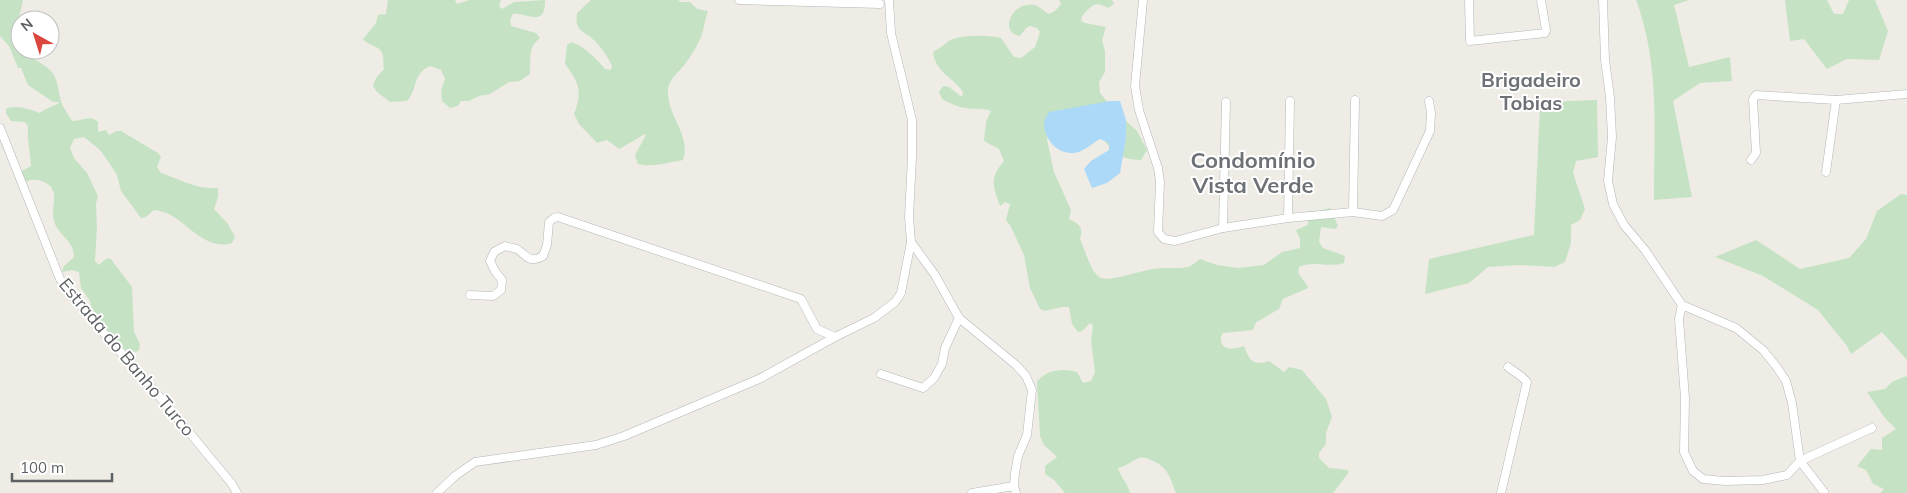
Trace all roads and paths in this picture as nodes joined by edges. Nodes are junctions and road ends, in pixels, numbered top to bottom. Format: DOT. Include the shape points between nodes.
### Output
graph roads {
  1 [pos="739,0"];
  2 [pos="889,0"];
  3 [pos="1143,0"];
  4 [pos="1468,0"];
  5 [pos="1541,0"];
  6 [pos="1603,0"];
  7 [pos="878,2"];
  8 [pos="890,18"];
  9 [pos="1907,94"];
  10 [pos="1354,100"];
  11 [pos="1836,100"];
  12 [pos="1290,101"];
  13 [pos="1429,101"];
  14 [pos="1226,102"];
  15 [pos="0,128"];
  16 [pos="1751,160"];
  17 [pos="1826,172"];
  18 [pos="1353,212"];
  19 [pos="1288,218"];
  20 [pos="1223,228"];
  21 [pos="911,242"];
  22 [pos="470,295"];
  23 [pos="1682,305"];
  24 [pos="959,318"];
  25 [pos="835,336"];
  26 [pos="1508,368"];
  27 [pos="881,374"];
  28 [pos="1872,428"];
  29 [pos="1800,461"];
  30 [pos="1015,489"];
  31 [pos="1824,492"];
  32 [pos="237,493"];
  33 [pos="437,493"];
  34 [pos="972,493"];
  35 [pos="1501,493"];
  1 -- 7 [label="street"];
  2 -- 8 [label="street"];
  3 -- 20 [label="street" via="1135,86 1139,110 1158,168 1158,232 1164,239 1174,241"];
  4 -- 5 [label="street" via="1470,41 1545,33"];
  6 -- 23 [label="street" via="1612,137 1608,181 1624,225"];
  7 -- 8 [label="street"];
  8 -- 21 [label="street" via="912,120"];
  9 -- 11 [label="street"];
  10 -- 18 [label="street"];
  11 -- 16 [label="street" via="1756,95 1753,100 1756,153"];
  11 -- 17 [label="street"];
  12 -- 19 [label="street"];
  13 -- 18 [label="street" via="1430,131 1393,210 1382,216"];
  14 -- 20 [label="street"];
  15 -- 32 [label="street, Estrada do Banho Turco" via="60,279"];
  18 -- 19 [label="street"];
  19 -- 20 [label="street"];
  21 -- 24 [label="street" via="936,275"];
  21 -- 25 [label="street" via="903,287 895,302 874,318"];
  22 -- 25 [label="street" via="493,296 501,290 502,280 490,261 494,252 505,246 536,260 543,256 549,222 558,217 801,299 817,329"];
  23 -- 29 [label="street" via="1736,328 1764,350 1786,381"];
  23 -- 29 [label="street" via="1679,319 1685,398 1684,452 1693,471 1703,479 1763,480 1787,476"];
  24 -- 27 [label="street" via="945,348 942,364 927,386 923,388"];
  24 -- 30 [label="street" via="1016,364 1032,390 1027,435 1018,456"];
  25 -- 33 [label="street" via="759,379 624,436 588,446 475,462"];
  26 -- 35 [label="street" via="1527,382"];
  28 -- 29 [label="street"];
  29 -- 31 [label="street"];
  30 -- 34 [label="street"];
}
